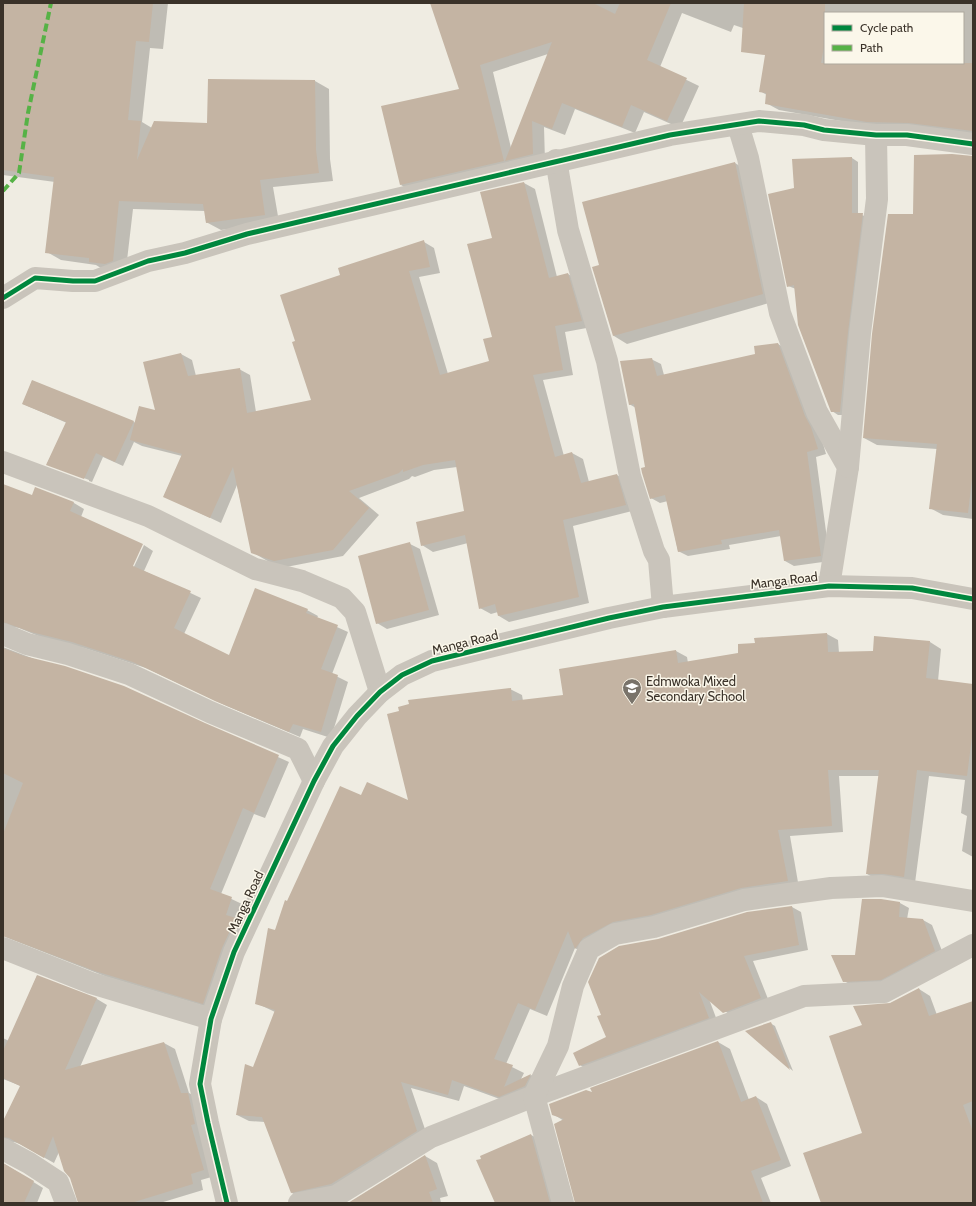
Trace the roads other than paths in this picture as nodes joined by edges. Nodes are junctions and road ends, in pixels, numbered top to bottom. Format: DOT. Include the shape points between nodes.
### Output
graph roads {
  1 [pos="738,126"];
  2 [pos="876,135"];
  3 [pos="973,144"];
  4 [pos="556,160"];
  5 [pos="3,298"];
  6 [pos="3,462"];
  7 [pos="848,467"];
  8 [pos="829,586"];
  9 [pos="973,599"];
  10 [pos="663,607"];
  11 [pos="3,634"];
  12 [pos="380,692"];
  13 [pos="314,781"];
  14 [pos="973,901"];
  15 [pos="973,945"];
  16 [pos="3,948"];
  17 [pos="211,1020"];
  18 [pos="534,1096"];
  19 [pos="3,1149"];
  20 [pos="66,1203"];
  21 [pos="228,1203"];
  22 [pos="299,1203"];
  23 [pos="563,1203"];
  1 -- 2 [label="street" via="759,121"];
  1 -- 4 [label="street" via="670,135"];
  1 -- 7 [label="street" via="748,158 780,313 817,412"];
  2 -- 3 [label="street" via="907,135"];
  2 -- 7 [label="street" via="877,199 860,333"];
  4 -- 5 [label="street" via="247,234 185,253 148,261 94,281 35,278"];
  4 -- 10 [label="street" via="568,230 607,361 630,476 659,560"];
  6 -- 12 [label="street" via="148,516 255,569 302,582 342,598 355,612"];
  7 -- 8 [label="street"];
  8 -- 9 [label="street, Manga Road" via="912,588"];
  8 -- 10 [label="street, Manga Road"];
  10 -- 12 [label="street, Manga Road" via="432,661 402,675"];
  11 -- 13 [label="street" via="27,644 129,674 298,749"];
  12 -- 13 [label="street, Manga Road" via="333,746"];
  13 -- 17 [label="street, Manga Road" via="234,952"];
  14 -- 18 [label="street" via="882,886 831,888 744,900 654,927 615,934 589,949 573,986 558,1046"];
  15 -- 18 [label="street" via="884,992 804,996"];
  16 -- 17 [label="street" via="91,983"];
  17 -- 21 [label="street, Manga Road" via="200,1084"];
  18 -- 22 [label="street" via="431,1137 336,1196"];
  18 -- 23 [label="street"];
  19 -- 20 [label="street" via="58,1182"];
}
